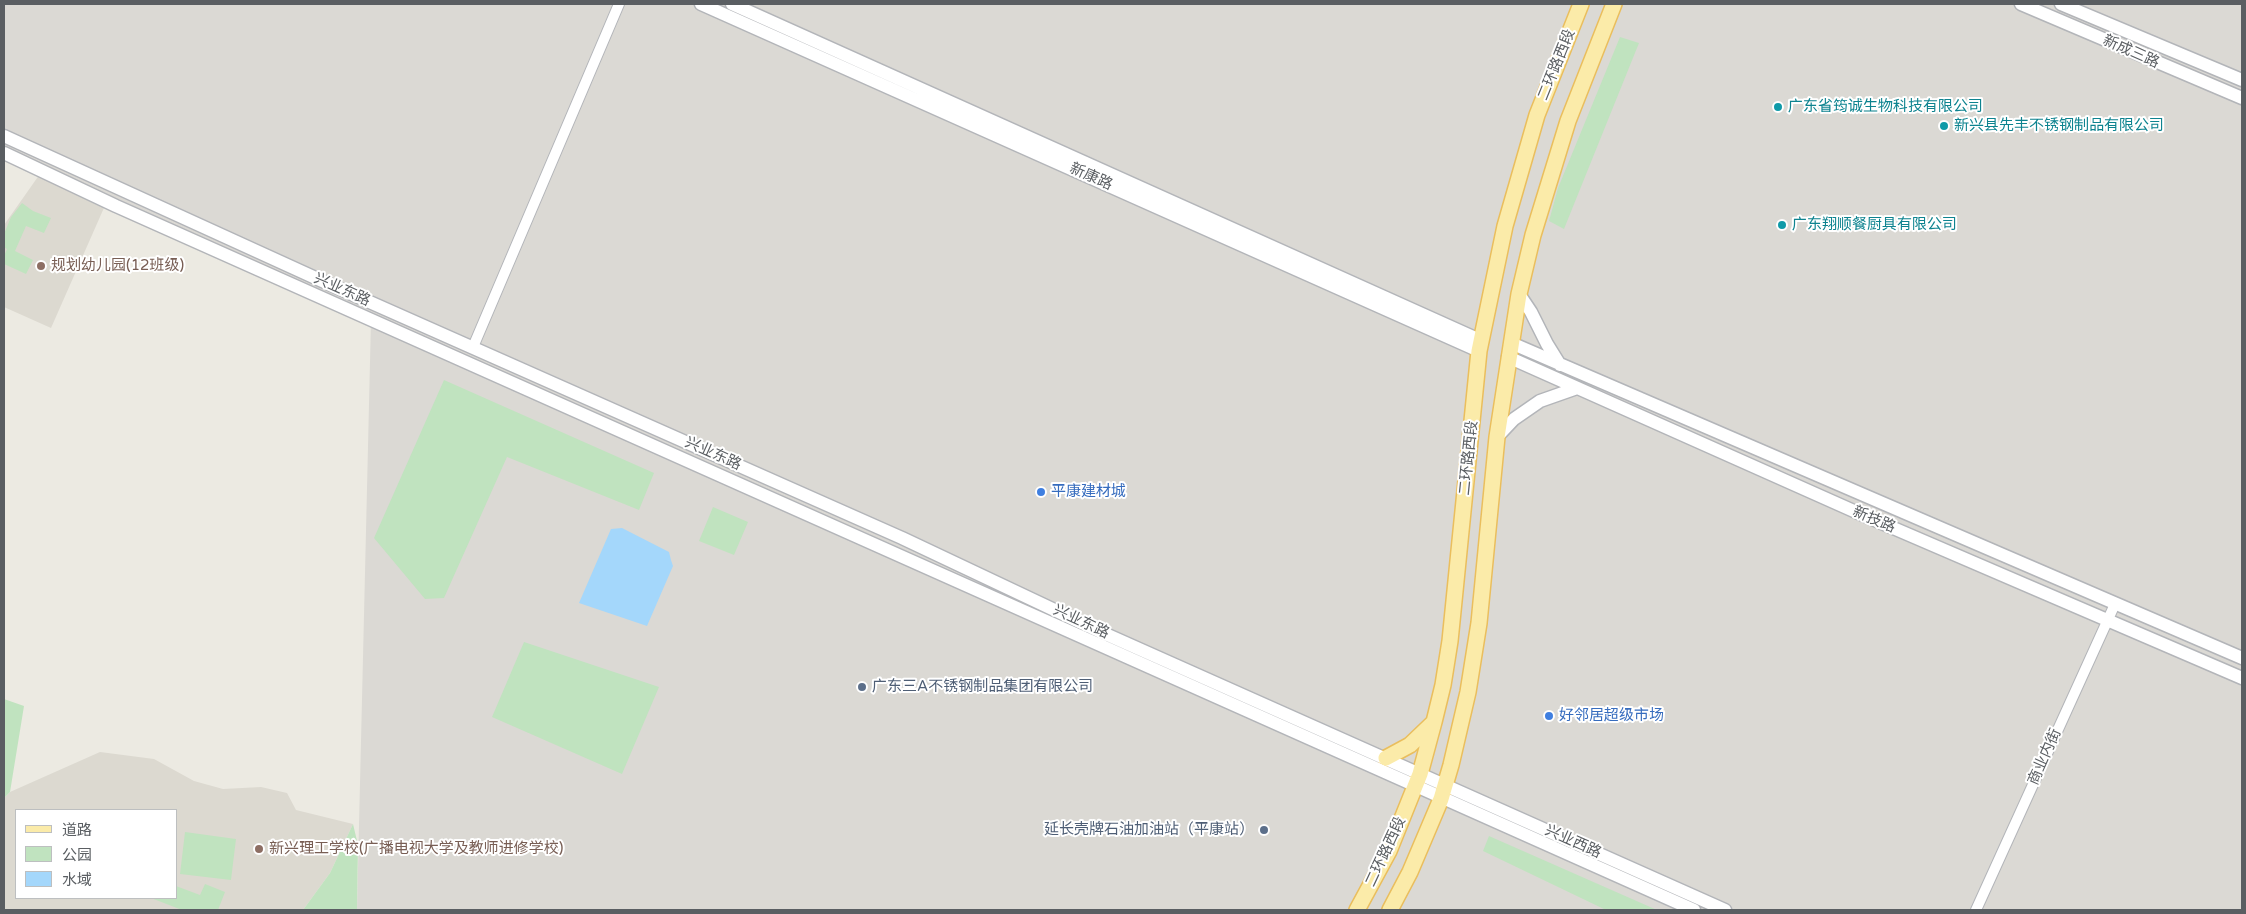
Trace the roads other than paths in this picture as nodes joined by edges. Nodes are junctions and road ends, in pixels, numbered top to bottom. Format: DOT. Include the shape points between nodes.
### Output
graph roads {
  1 [pos="619,4"];
  2 [pos="702,4"];
  3 [pos="732,4"];
  4 [pos="1581,4"];
  5 [pos="1614,4"];
  6 [pos="2021,4"];
  7 [pos="2061,4"];
  8 [pos="2242,80"];
  9 [pos="2242,98"];
  10 [pos="4,136"];
  11 [pos="4,153"];
  12 [pos="1519,294"];
  13 [pos="1480,346"];
  14 [pos="473,347"];
  15 [pos="1510,350"];
  16 [pos="1560,365"];
  17 [pos="1577,388"];
  18 [pos="1497,437"];
  19 [pos="2115,604"];
  20 [pos="2108,620"];
  21 [pos="2241,657"];
  22 [pos="2238,676"];
  23 [pos="2242,683"];
  24 [pos="1434,722"];
  25 [pos="1386,758"];
  26 [pos="1418,780"];
  27 [pos="1444,792"];
  28 [pos="1356,910"];
  29 [pos="1390,910"];
  30 [pos="1694,910"];
  31 [pos="1725,910"];
  32 [pos="1976,910"];
  1 -- 14 [label="street"];
  2 -- 13 [label="street, 新康路"];
  3 -- 13 [label="street, 新康路"];
  4 -- 13 [label="main road, 二环路西段" via="1534,124 1504,226"];
  5 -- 12 [label="main road, 二环路西段" via="1568,121 1533,235"];
  6 -- 9 [label="street, 新成三路"];
  7 -- 8 [label="street, 新成三路"];
  10 -- 14 [label="street, 兴业东路"];
  11 -- 26 [label="street, 兴业东路" via="116,206"];
  12 -- 15 [label="main road, 二环路西段"];
  12 -- 16 [label="street"];
  13 -- 24 [label="main road, 二环路西段" via="1450,641"];
  14 -- 25 [label="street, 兴业东路"];
  15 -- 16 [label="street, 新技路"];
  15 -- 17 [label="street, 新技路"];
  15 -- 18 [label="main road, 二环路西段"];
  16 -- 19 [label="street, 新技路"];
  17 -- 18 [label="street" via="1540,401 1514,418"];
  17 -- 20 [label="street, 新技路"];
  18 -- 27 [label="main road, 二环路西段" via="1479,623 1468,692"];
  19 -- 20 [label="street, 商业内街"];
  19 -- 21 [label="street, 新技路"];
  20 -- 22 [label="street, 新技路"];
  20 -- 32 [label="street, 商业内街"];
  22 -- 23 [label="street"];
  24 -- 25 [label="main road" via="1410,746"];
  24 -- 26 [label="main road, 二环路西段"];
  25 -- 26 [label="street, 兴业东路"];
  26 -- 27 [label="street, 兴业西路"];
  26 -- 28 [label="main road, 二环路西段" via="1389,851"];
  27 -- 29 [label="main road, 二环路西段"];
  27 -- 30 [label="street, 兴业西路"];
  27 -- 31 [label="street, 兴业西路"];
}
